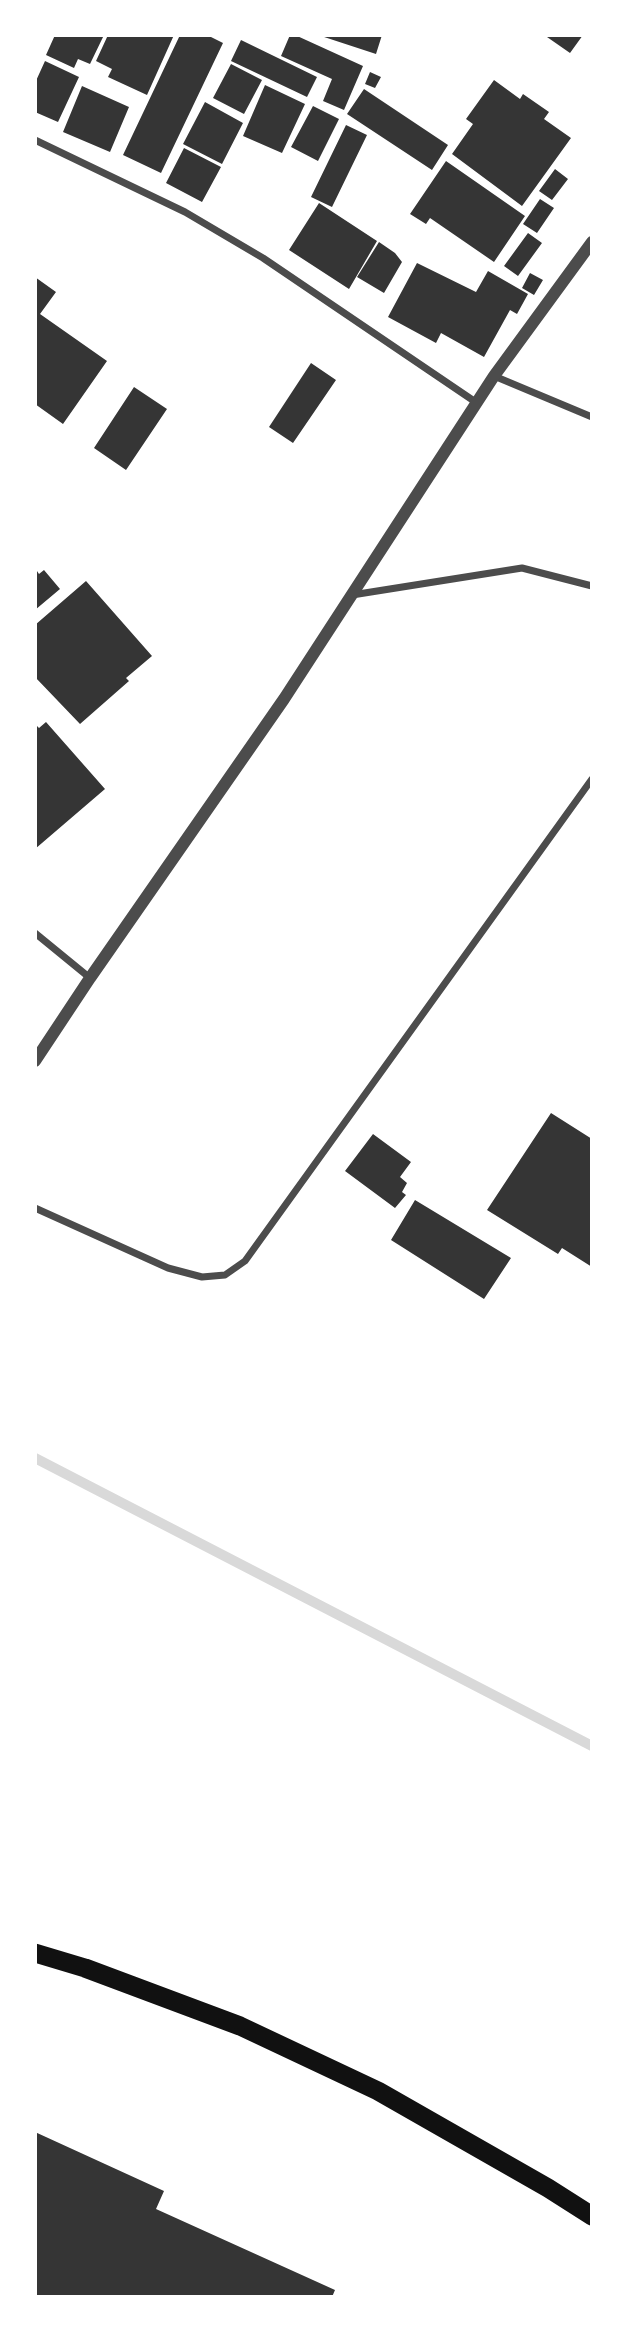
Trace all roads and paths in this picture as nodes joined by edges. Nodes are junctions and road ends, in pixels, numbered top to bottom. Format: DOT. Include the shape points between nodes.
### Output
graph roads {
  1 [pos="35,140"];
  2 [pos="592,242"];
  3 [pos="494,376"];
  4 [pos="477,403"];
  5 [pos="592,417"];
  6 [pos="592,586"];
  7 [pos="352,595"];
  8 [pos="592,779"];
  9 [pos="35,933"];
  10 [pos="90,978"];
  11 [pos="35,1061"];
  12 [pos="35,1208"];
  13 [pos="35,1953"];
  14 [pos="592,2216"];
  1 -- 4 [label="street" via="185,212 263,258"];
  2 -- 3 [label="street"];
  3 -- 4 [label="street"];
  3 -- 5 [label="street"];
  4 -- 7 [label="street"];
  6 -- 7 [label="street" via="522,568"];
  7 -- 10 [label="street"];
  8 -- 12 [label="street" via="245,1262 225,1275 202,1277 168,1268"];
  9 -- 10 [label="street"];
  10 -- 11 [label="street"];
  13 -- 14 [label="highway" via="253,2032 378,2091"];
}
